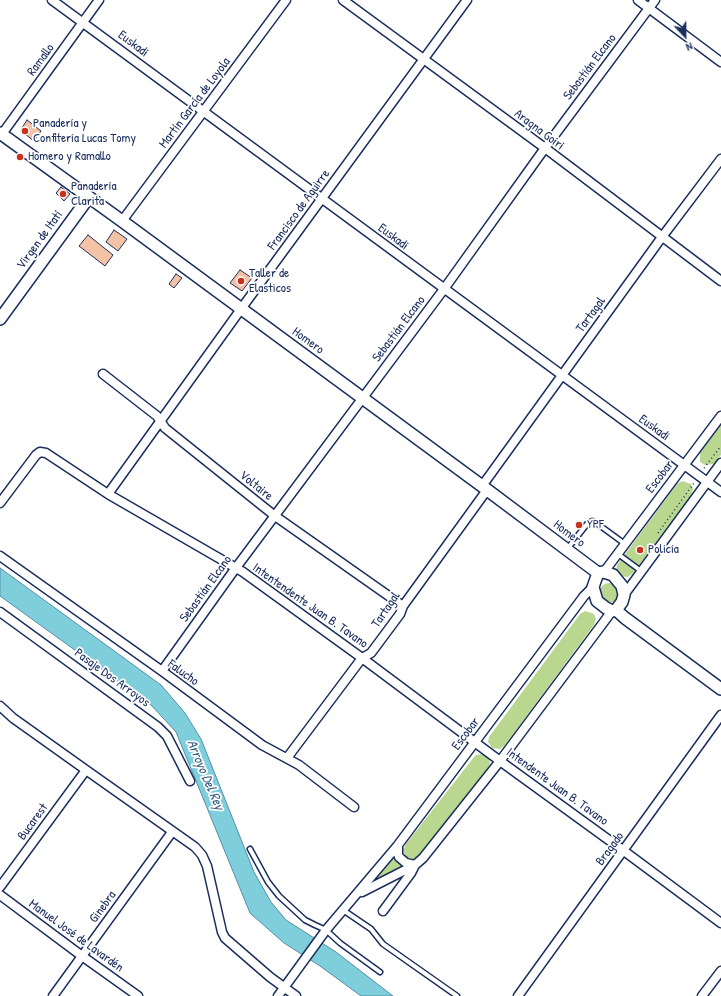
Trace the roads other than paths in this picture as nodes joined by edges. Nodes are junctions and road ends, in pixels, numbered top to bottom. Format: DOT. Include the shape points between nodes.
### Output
graph roads {
  1 [pos="52,0"];
  2 [pos="99,0"];
  3 [pos="286,0"];
  4 [pos="342,0"];
  5 [pos="467,0"];
  6 [pos="638,0"];
  7 [pos="655,0"];
  8 [pos="649,8"];
  9 [pos="83,22"];
  10 [pos="424,60"];
  11 [pos="721,62"];
  12 [pos="203,112"];
  13 [pos="1,134"];
  14 [pos="544,148"];
  15 [pos="721,159"];
  16 [pos="89,197"];
  17 [pos="322,199"];
  18 [pos="122,221"];
  19 [pos="662,237"];
  20 [pos="721,281"];
  21 [pos="444,289"];
  22 [pos="241,309"];
  23 [pos="0,319"];
  24 [pos="103,374"];
  25 [pos="562,376"];
  26 [pos="362,398"];
  27 [pos="721,416"];
  28 [pos="161,422"];
  29 [pos="721,463"];
  30 [pos="685,465"];
  31 [pos="707,482"];
  32 [pos="485,488"];
  33 [pos="721,492"];
  34 [pos="108,494"];
  35 [pos="0,503"];
  36 [pos="275,516"];
  37 [pos="626,544"];
  38 [pos="566,550"];
  39 [pos="618,554"];
  40 [pos="0,556"];
  41 [pos="235,569"];
  42 [pos="641,572"];
  43 [pos="601,573"];
  44 [pos="593,587"];
  45 [pos="624,595"];
  46 [pos="403,606"];
  47 [pos="614,610"];
  48 [pos="0,612"];
  49 [pos="362,658"];
  50 [pos="162,671"];
  51 [pos="721,690"];
  52 [pos="0,706"];
  53 [pos="721,716"];
  54 [pos="475,742"];
  55 [pos="287,758"];
  56 [pos="500,761"];
  57 [pos="86,770"];
  58 [pos="190,781"];
  59 [pos="354,807"];
  60 [pos="172,832"];
  61 [pos="398,845"];
  62 [pos="250,849"];
  63 [pos="624,851"];
  64 [pos="415,865"];
  65 [pos="0,887"];
  66 [pos="357,894"];
  67 [pos="0,895"];
  68 [pos="343,910"];
  69 [pos="383,911"];
  70 [pos="721,923"];
  71 [pos="325,931"];
  72 [pos="82,956"];
  73 [pos="721,971"];
  74 [pos="380,972"];
  75 [pos="284,988"];
  76 [pos="53,996"];
  77 [pos="138,996"];
  78 [pos="278,996"];
  79 [pos="296,996"];
  80 [pos="457,996"];
  81 [pos="518,996"];
  82 [pos="702,996"];
  1 -- 9 [label="street, Euskadi"];
  2 -- 9 [label="street, Ramallo"];
  3 -- 12 [label="street, Martín García de Loyola"];
  4 -- 10 [label="street, Aragna Goiri"];
  5 -- 10 [label="street, Francisco de Aguirre"];
  6 -- 8 [label="street"];
  7 -- 8 [label="street, Sebastián Elcano"];
  8 -- 11 [label="street"];
  8 -- 14 [label="street, Sebastián Elcano"];
  9 -- 12 [label="street, Euskadi"];
  9 -- 13 [label="street, Ramallo"];
  10 -- 14 [label="street, Aragna Goiri"];
  10 -- 17 [label="street, Francisco de Aguirre"];
  12 -- 17 [label="street, Euskadi"];
  12 -- 18 [label="street, Martín García de Loyola"];
  13 -- 16 [label="main road, Homero"];
  14 -- 19 [label="street, Aragna Goiri"];
  14 -- 21 [label="street, Sebastián Elcano"];
  15 -- 19 [label="street, Tartagal"];
  16 -- 18 [label="main road, Homero"];
  16 -- 23 [label="main road, Virgen de Itatí"];
  17 -- 21 [label="street, Euskadi"];
  17 -- 22 [label="street, Francisco de Aguirre"];
  18 -- 22 [label="main road, Homero"];
  19 -- 20 [label="street, Aragna Goiri"];
  19 -- 25 [label="street, Tartagal"];
  21 -- 25 [label="street, Euskadi"];
  21 -- 26 [label="street, Sebastián Elcano"];
  22 -- 26 [label="main road, Homero"];
  22 -- 28 [label="street, Francisco de Aguirre"];
  24 -- 28 [label="street, Voltaire"];
  25 -- 30 [label="street, Euskadi"];
  25 -- 32 [label="street, Tartagal"];
  26 -- 32 [label="main road, Homero"];
  26 -- 36 [label="street, Sebastián Elcano"];
  27 -- 30 [label="street, Escobar"];
  28 -- 34 [label="street, Francisco de Aguirre"];
  28 -- 36 [label="street, Voltaire" via="165,428"];
  29 -- 31 [label="street"];
  30 -- 31 [label="street, Euskadi"];
  30 -- 37 [label="street, Escobar"];
  31 -- 33 [label="street, Euskadi"];
  31 -- 42 [label="street"];
  32 -- 38 [label="main road, Homero"];
  32 -- 46 [label="street, Tartagal"];
  34 -- 35 [label="street, Intentendente Juan B. Tavano" via="46,453 40,452"];
  34 -- 41 [label="street, Intentendente Juan B. Tavano"];
  36 -- 41 [label="street, Sebastián Elcano"];
  36 -- 46 [label="street, Voltaire"];
  37 -- 38 [label="lane" via="592,521"];
  37 -- 39 [label="street, Escobar"];
  38 -- 43 [label="main road, Homero"];
  39 -- 42 [label="lane"];
  39 -- 43 [label="street, Escobar"];
  40 -- 50 [label="street, Falucho"];
  41 -- 49 [label="street, Intentendente Juan B. Tavano" via="243,572"];
  41 -- 50 [label="street, Sebastián Elcano"];
  42 -- 45 [label="street"];
  43 -- 44 [label="main road"];
  43 -- 45 [label="main road" via="613,575 619,580"];
  44 -- 47 [label="main road" via="597,601"];
  44 -- 54 [label="street, Escobar"];
  45 -- 47 [label="main road" via="622,602"];
  46 -- 49 [label="street, Tartagal" via="400,614 371,653"];
  47 -- 51 [label="main road"];
  47 -- 56 [label="street, Escobar"];
  48 -- 58 [label="street, Pasaje Dos Arroyos" via="158,727 167,736"];
  49 -- 54 [label="street, Intentendente Juan B. Tavano"];
  49 -- 55 [label="street, Tartagal"];
  50 -- 55 [label="street, Falucho" via="262,746"];
  52 -- 57 [label="street"];
  53 -- 63 [label="street, Bragado"];
  54 -- 56 [label="street, Intendente Juan B. Tavano"];
  54 -- 61 [label="street, Escobar"];
  55 -- 59 [label="street, Falucho"];
  56 -- 63 [label="street, Intendente Juan B. Tavano"];
  56 -- 64 [label="street, Escobar"];
  57 -- 60 [label="street"];
  57 -- 65 [label="street, Bucarest"];
  60 -- 72 [label="street, Ginebra"];
  60 -- 75 [label="street" via="196,848 208,866 225,938"];
  61 -- 64 [label="street" via="399,857 406,863"];
  61 -- 66 [label="street, Escobar"];
  62 -- 71 [label="lane" via="268,882 279,896 305,920"];
  63 -- 70 [label="street, Intendente Juan B. Tavano"];
  63 -- 81 [label="street, Bragado"];
  64 -- 66 [label="street, Escobar"];
  64 -- 69 [label="street, Escobar"];
  66 -- 68 [label="street, Escobar"];
  67 -- 72 [label="street, Manuel José de Lavardén"];
  68 -- 71 [label="street, Escobar"];
  68 -- 80 [label="lane" via="371,930 383,944"];
  71 -- 74 [label="lane"];
  71 -- 75 [label="street, Escobar"];
  72 -- 76 [label="street, Ginebra"];
  72 -- 77 [label="street, Manuel José de Lavardén"];
  73 -- 82 [label="street"];
  75 -- 78 [label="street, Escobar"];
  75 -- 79 [label="street"];
}
